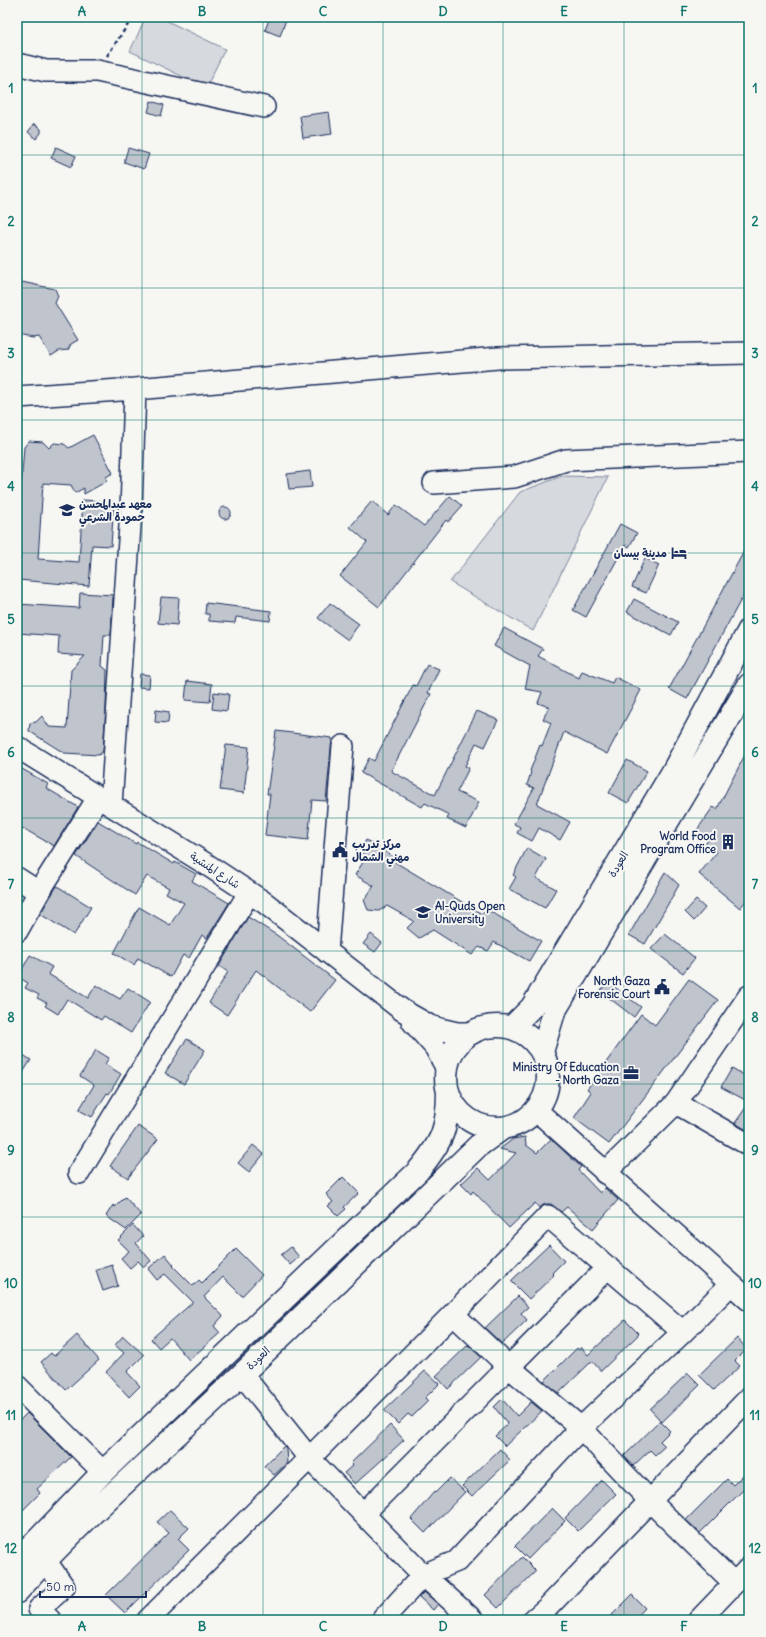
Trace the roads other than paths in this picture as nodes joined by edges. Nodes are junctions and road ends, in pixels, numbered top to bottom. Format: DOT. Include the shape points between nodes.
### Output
graph roads {
  1 [pos="17,64"];
  2 [pos="264,106"];
  3 [pos="749,353"];
  4 [pos="136,389"];
  5 [pos="17,397"];
  6 [pos="749,452"];
  7 [pos="434,483"];
  8 [pos="749,630"];
  9 [pos="749,685"];
  10 [pos="343,746"];
  11 [pos="17,747"];
  12 [pos="104,801"];
  13 [pos="17,878"];
  14 [pos="39,892"];
  15 [pos="249,892"];
  16 [pos="17,931"];
  17 [pos="327,952"];
  18 [pos="749,996"];
  19 [pos="402,1010"];
  20 [pos="511,1028"];
  21 [pos="472,1033"];
  22 [pos="542,1052"];
  23 [pos="447,1070"];
  24 [pos="448,1091"];
  25 [pos="676,1103"];
  26 [pos="536,1110"];
  27 [pos="503,1128"];
  28 [pos="749,1145"];
  29 [pos="79,1173"];
  30 [pos="605,1173"];
  31 [pos="608,1267"];
  32 [pos="731,1284"];
  33 [pos="749,1300"];
  34 [pos="453,1314"];
  35 [pos="683,1332"];
  36 [pos="508,1366"];
  37 [pos="242,1374"];
  38 [pos="17,1386"];
  39 [pos="749,1398"];
  40 [pos="581,1428"];
  41 [pos="309,1458"];
  42 [pos="103,1472"];
  43 [pos="651,1502"];
  44 [pos="364,1513"];
  45 [pos="45,1560"];
  46 [pos="17,1561"];
  47 [pos="749,1568"];
  48 [pos="423,1575"];
  49 [pos="734,1583"];
  50 [pos="17,1592"];
  51 [pos="39,1616"];
  52 [pos="547,1616"];
  53 [pos="148,1620"];
  54 [pos="382,1620"];
  55 [pos="473,1620"];
  56 [pos="699,1620"];
  1 -- 2 [label="street" via="46,71 97,71"];
  3 -- 4 [label="street" via="498,358"];
  4 -- 5 [label="street"];
  4 -- 12 [label="street" via="131,511"];
  6 -- 7 [label="street" via="566,460 514,477"];
  8 -- 20 [label="main road, العودة" via="672,773 620,860 532,1007"];
  9 -- 22 [label="main road, العودة" via="554,1012"];
  10 -- 17 [label="street"];
  11 -- 12 [label="street, شارع المنشية"];
  12 -- 14 [label="street"];
  12 -- 15 [label="street, شارع المنشية"];
  13 -- 14 [label="street"];
  14 -- 16 [label="street"];
  15 -- 17 [label="street, شارع المنشية"];
  15 -- 29 [label="street"];
  17 -- 19 [label="street, شارع المنشية"];
  18 -- 25 [label="street"];
  19 -- 21 [label="street, شارع المنشية" via="430,1026 457,1033"];
  19 -- 23 [label="street, شارع المنشية" via="430,1040"];
  20 -- 21 [label="main road" via="491,1027"];
  20 -- 22 [label="main road" via="517,1030"];
  21 -- 23 [label="main road" via="454,1049"];
  22 -- 26 [label="main road" via="548,1069 548,1082 545,1095"];
  23 -- 24 [label="main road"];
  24 -- 27 [label="main road" via="458,1110 466,1118 486,1127"];
  24 -- 42 [label="main road" via="448,1116 444,1132 434,1152 418,1171"];
  25 -- 28 [label="street"];
  25 -- 30 [label="street"];
  26 -- 27 [label="main road" via="524,1121"];
  26 -- 30 [label="street"];
  27 -- 37 [label="main road, العودة" via="473,1151"];
  30 -- 32 [label="street"];
  31 -- 34 [label="street" via="548,1216"];
  31 -- 35 [label="street"];
  31 -- 36 [label="street"];
  32 -- 33 [label="street"];
  32 -- 35 [label="street"];
  34 -- 36 [label="street"];
  34 -- 41 [label="street"];
  35 -- 40 [label="street"];
  36 -- 40 [label="street"];
  36 -- 44 [label="street"];
  37 -- 41 [label="street"];
  37 -- 45 [label="main road, العودة"];
  38 -- 42 [label="street"];
  39 -- 43 [label="street"];
  40 -- 43 [label="street"];
  40 -- 48 [label="street" via="457,1561"];
  41 -- 44 [label="street"];
  41 -- 53 [label="street"];
  42 -- 46 [label="main road"];
  43 -- 49 [label="street"];
  43 -- 52 [label="street"];
  44 -- 48 [label="street"];
  45 -- 50 [label="main road, العودة"];
  45 -- 51 [label="street" via="64,1587"];
  47 -- 49 [label="street"];
  48 -- 54 [label="street"];
  48 -- 55 [label="street"];
  49 -- 56 [label="street"];
}
